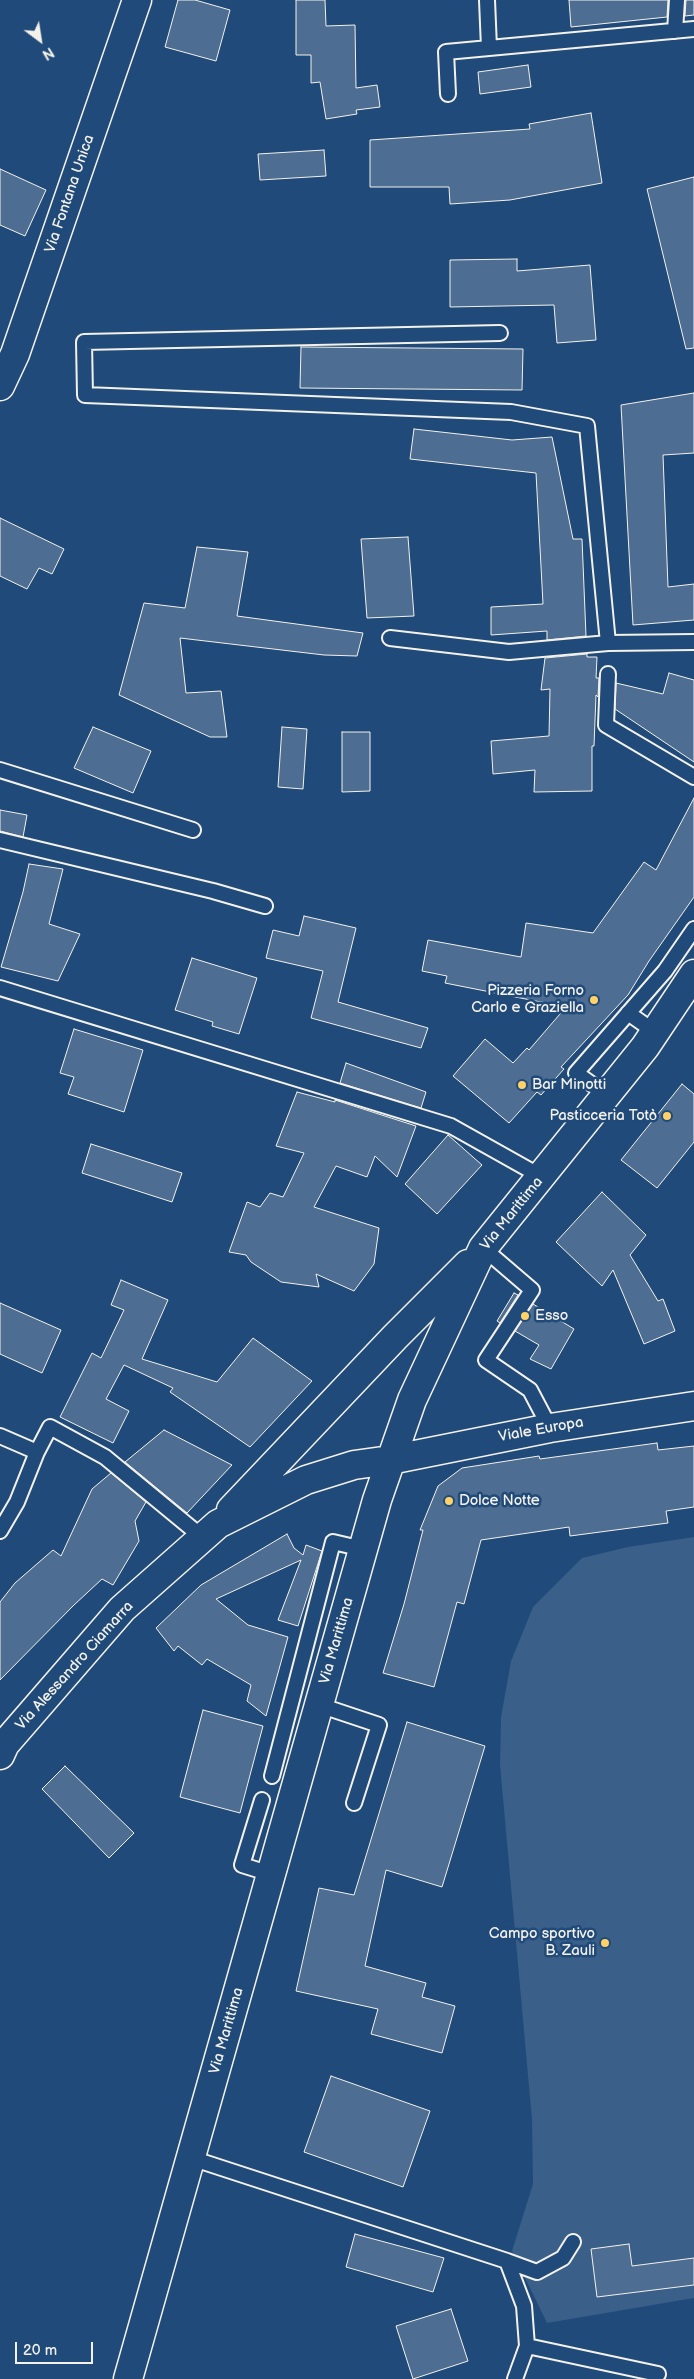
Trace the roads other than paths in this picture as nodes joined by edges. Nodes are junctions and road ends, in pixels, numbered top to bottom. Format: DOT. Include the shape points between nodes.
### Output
graph roads {
  1 [pos="137,0"];
  2 [pos="488,0"];
  3 [pos="677,0"];
  4 [pos="694,29"];
  5 [pos="675,31"];
  6 [pos="489,48"];
  7 [pos="448,94"];
  8 [pos="500,333"];
  9 [pos="0,386"];
  10 [pos="390,638"];
  11 [pos="694,642"];
  12 [pos="608,643"];
  13 [pos="608,674"];
  14 [pos="0,770"];
  15 [pos="694,777"];
  16 [pos="193,830"];
  17 [pos="0,840"];
  18 [pos="265,906"];
  19 [pos="694,929"];
  20 [pos="683,975"];
  21 [pos="0,988"];
  22 [pos="628,1013"];
  23 [pos="655,1032"];
  24 [pos="607,1095"];
  25 [pos="542,1177"];
  26 [pos="484,1248"];
  27 [pos="694,1406"];
  28 [pos="550,1428"];
  29 [pos="0,1436"];
  30 [pos="37,1452"];
  31 [pos="390,1460"];
  32 [pos="0,1531"];
  33 [pos="210,1531"];
  34 [pos="306,1716"];
  35 [pos="2,1747"];
  36 [pos="272,1776"];
  37 [pos="262,1800"];
  38 [pos="354,1803"];
  39 [pos="271,1874"];
  40 [pos="191,2158"];
  41 [pos="573,2242"];
  42 [pos="507,2261"];
  43 [pos="527,2346"];
  44 [pos="658,2374"];
  45 [pos="128,2379"];
  46 [pos="515,2379"];
  1 -- 9 [label="main road, Via Fontana Unica" via="15,354"];
  2 -- 6 [label="lane"];
  3 -- 5 [label="lane"];
  4 -- 5 [label="lane"];
  5 -- 6 [label="lane"];
  6 -- 7 [label="lane" via="446,52"];
  8 -- 12 [label="lane" via="84,342 85,395 511,412 587,426"];
  10 -- 12 [label="lane" via="509,652"];
  11 -- 12 [label="lane"];
  13 -- 15 [label="lane" via="606,725"];
  14 -- 16 [label="lane"];
  17 -- 18 [label="lane"];
  19 -- 20 [label="lane"];
  20 -- 22 [label="lane"];
  20 -- 23 [label="main road, Via Marittima"];
  21 -- 25 [label="lane" via="451,1126"];
  22 -- 23 [label="lane"];
  22 -- 24 [label="lane" via="576,1073"];
  23 -- 24 [label="main road, Via Marittima"];
  24 -- 25 [label="main road, Via Marittima"];
  25 -- 26 [label="main road, Via Marittima"];
  26 -- 28 [label="lane" via="532,1290 486,1360 530,1390"];
  26 -- 31 [label="main road, Via Marittima" via="412,1400"];
  26 -- 33 [label="main road"];
  27 -- 28 [label="main road, Viale Europa"];
  28 -- 31 [label="main road, Viale Europa"];
  29 -- 30 [label="lane"];
  30 -- 32 [label="lane" via="17,1502"];
  30 -- 33 [label="lane" via="50,1427 105,1457"];
  31 -- 33 [label="main road, Via Alessandro Ciamarra" via="354,1465 306,1480"];
  31 -- 34 [label="main road, Via Marittima"];
  33 -- 35 [label="main road, Via Alessandro Ciamarra" via="122,1609"];
  34 -- 36 [label="lane"];
  34 -- 38 [label="lane" via="379,1725"];
  34 -- 39 [label="main road, Via Marittima"];
  37 -- 39 [label="lane" via="242,1865"];
  39 -- 40 [label="main road, Via Marittima"];
  40 -- 42 [label="lane"];
  40 -- 45 [label="main road, Via Marittima"];
  41 -- 42 [label="lane" via="563,2258 536,2272"];
  42 -- 43 [label="lane" via="524,2306"];
  43 -- 44 [label="lane"];
  43 -- 46 [label="lane"];
}
